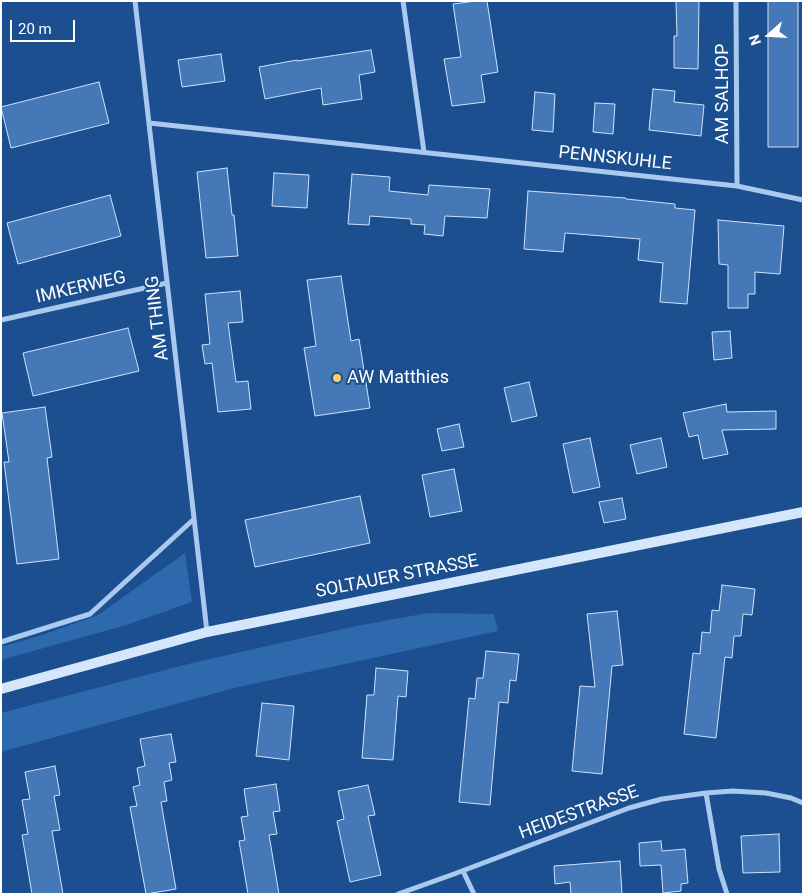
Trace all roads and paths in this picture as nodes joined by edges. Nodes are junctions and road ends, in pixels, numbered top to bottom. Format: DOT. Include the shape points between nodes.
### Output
graph roads {
  1 [pos="136,1"];
  2 [pos="403,1"];
  3 [pos="736,1"];
  4 [pos="149,123"];
  5 [pos="424,152"];
  6 [pos="737,186"];
  7 [pos="803,200"];
  8 [pos="167,283"];
  9 [pos="1,320"];
  10 [pos="803,512"];
  11 [pos="194,519"];
  12 [pos="207,632"];
  13 [pos="1,642"];
  14 [pos="1,689"];
  15 [pos="706,793"];
  16 [pos="803,803"];
  17 [pos="463,871"];
  18 [pos="398,894"];
  19 [pos="474,894"];
  20 [pos="727,894"];
  1 -- 4 [label="street, AM THING"];
  2 -- 5 [label="street"];
  3 -- 6 [label="street, AM SALHOP"];
  4 -- 5 [label="street, PENNSKUHLE"];
  4 -- 8 [label="street, AM THING"];
  5 -- 6 [label="street, PENNSKUHLE"];
  6 -- 7 [label="street, PENNSKUHLE"];
  8 -- 9 [label="street, IMKERWEG"];
  8 -- 11 [label="street, AM THING"];
  10 -- 12 [label="main road, SOLTAUER STRASSE"];
  11 -- 12 [label="street, AM THING"];
  11 -- 13 [label="street" via="90,614"];
  12 -- 14 [label="main road, SOLTAUER STRASSE"];
  15 -- 16 [label="street, HEIDESTRASSE" via="766,793"];
  15 -- 17 [label="street, HEIDESTRASSE" via="628,808"];
  15 -- 20 [label="street" via="719,869"];
  17 -- 18 [label="street, HEIDESTRASSE"];
  17 -- 19 [label="street"];
}
